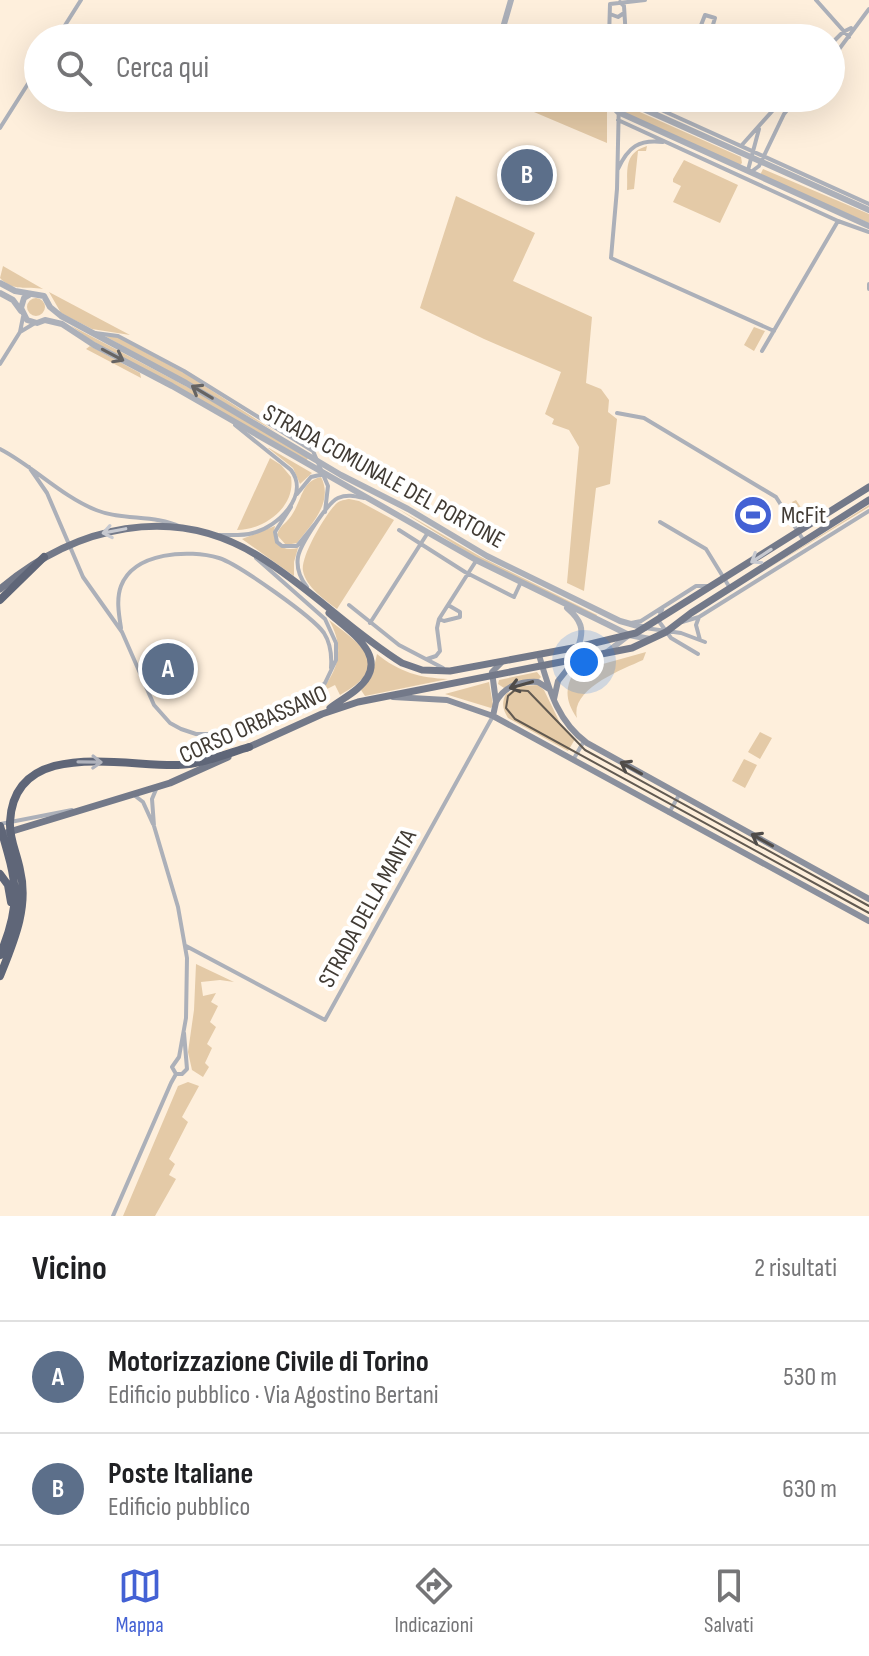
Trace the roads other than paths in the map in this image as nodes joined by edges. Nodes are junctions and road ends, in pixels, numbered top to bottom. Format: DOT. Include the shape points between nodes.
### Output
graph roads {
  1 [pos="81,0"];
  2 [pos="511,0"];
  3 [pos="645,0"];
  4 [pos="816,0"];
  5 [pos="632,1"];
  6 [pos="622,7"];
  7 [pos="869,9"];
  8 [pos="610,14"];
  9 [pos="66,24"];
  10 [pos="504,24"];
  11 [pos="610,24"];
  12 [pos="624,24"];
  13 [pos="701,24"];
  14 [pos="713,24"];
  15 [pos="836,24"];
  16 [pos="854,27"];
  17 [pos="845,31"];
  18 [pos="845,34"];
  19 [pos="849,37"];
  20 [pos="845,42"];
  21 [pos="24,90"];
  22 [pos="616,112"];
  23 [pos="618,112"];
  24 [pos="652,112"];
  25 [pos="663,112"];
  26 [pos="772,112"];
  27 [pos="786,112"];
  28 [pos="618,116"];
  29 [pos="760,126"];
  30 [pos="0,128"];
  31 [pos="668,142"];
  32 [pos="741,146"];
  33 [pos="750,154"];
  34 [pos="762,160"];
  35 [pos="617,171"];
  36 [pos="748,172"];
  37 [pos="797,172"];
  38 [pos="804,182"];
  39 [pos="802,197"];
  40 [pos="869,204"];
  41 [pos="810,209"];
  42 [pos="869,210"];
  43 [pos="838,221"];
  44 [pos="867,229"];
  45 [pos="0,283"];
  46 [pos="0,293"];
  47 [pos="29,295"];
  48 [pos="50,307"];
  49 [pos="22,313"];
  50 [pos="45,320"];
  51 [pos="36,323"];
  52 [pos="774,331"];
  53 [pos="20,332"];
  54 [pos="93,333"];
  55 [pos="0,349"];
  56 [pos="762,351"];
  57 [pos="7,354"];
  58 [pos="0,364"];
  59 [pos="617,413"];
  60 [pos="230,421"];
  61 [pos="0,449"];
  62 [pos="317,461"];
  63 [pos="29,467"];
  64 [pos="323,474"];
  65 [pos="341,475"];
  66 [pos="869,487"];
  67 [pos="296,496"];
  68 [pos="869,500"];
  69 [pos="380,503"];
  70 [pos="292,505"];
  71 [pos="869,511"];
  72 [pos="325,512"];
  73 [pos="318,522"];
  74 [pos="660,522"];
  75 [pos="185,528"];
  76 [pos="399,530"];
  77 [pos="429,532"];
  78 [pos="798,532"];
  79 [pos="216,535"];
  80 [pos="804,541"];
  81 [pos="421,543"];
  82 [pos="246,549"];
  83 [pos="44,557"];
  84 [pos="476,560"];
  85 [pos="468,574"];
  86 [pos="286,576"];
  87 [pos="724,579"];
  88 [pos="750,580"];
  89 [pos="521,582"];
  90 [pos="714,585"];
  91 [pos="730,588"];
  92 [pos="0,589"];
  93 [pos="313,595"];
  94 [pos="0,600"];
  95 [pos="561,603"];
  96 [pos="349,605"];
  97 [pos="448,605"];
  98 [pos="664,605"];
  99 [pos="699,617"];
  100 [pos="439,619"];
  101 [pos="658,620"];
  102 [pos="624,622"];
  103 [pos="370,623"];
  104 [pos="680,623"];
  105 [pos="645,628"];
  106 [pos="122,632"];
  107 [pos="666,632"];
  108 [pos="629,635"];
  109 [pos="651,639"];
  110 [pos="578,647"];
  111 [pos="606,653"];
  112 [pos="698,654"];
  113 [pos="539,655"];
  114 [pos="423,659"];
  115 [pos="575,659"];
  116 [pos="504,661"];
  117 [pos="542,666"];
  118 [pos="331,670"];
  119 [pos="450,671"];
  120 [pos="493,676"];
  121 [pos="549,689"];
  122 [pos="382,697"];
  123 [pos="496,702"];
  124 [pos="554,703"];
  125 [pos="322,714"];
  126 [pos="493,716"];
  127 [pos="584,741"];
  128 [pos="249,747"];
  129 [pos="573,760"];
  130 [pos="157,787"];
  131 [pos="133,795"];
  132 [pos="679,795"];
  133 [pos="97,806"];
  134 [pos="669,813"];
  135 [pos="0,825"];
  136 [pos="154,826"];
  137 [pos="0,835"];
  138 [pos="9,845"];
  139 [pos="0,874"];
  140 [pos="851,900"];
  141 [pos="865,905"];
  142 [pos="869,921"];
  143 [pos="0,943"];
  144 [pos="186,946"];
  145 [pos="0,955"];
  146 [pos="0,976"];
  147 [pos="184,1027"];
  148 [pos="178,1059"];
  149 [pos="185,1061"];
  150 [pos="176,1074"];
  151 [pos="113,1216"];
  1 -- 9 [label="street"];
  2 -- 10 [label="street"];
  3 -- 5 [label="street"];
  4 -- 15 [label="street"];
  5 -- 6 [label="street"];
  6 -- 8 [label="street" via="618,17"];
  6 -- 8 [label="street" via="610,4"];
  6 -- 12 [label="street"];
  7 -- 16 [label="street"];
  8 -- 11 [label="street"];
  13 -- 14 [label="street" via="705,15 715,18"];
  16 -- 17 [label="street"];
  16 -- 19 [label="street"];
  18 -- 19 [label="street"];
  19 -- 20 [label="street"];
  21 -- 30 [label="street"];
  22 -- 28 [label="street"];
  23 -- 28 [label="street"];
  24 -- 33 [label="street"];
  25 -- 32 [label="street"];
  26 -- 29 [label="street"];
  27 -- 34 [label="street"];
  28 -- 31 [label="street"];
  28 -- 35 [label="street"];
  28 -- 36 [label="street"];
  29 -- 32 [label="street"];
  29 -- 33 [label="street"];
  31 -- 35 [label="street" via="632,146"];
  31 -- 41 [label="street"];
  32 -- 33 [label="street"];
  33 -- 34 [label="street"];
  33 -- 36 [label="street"];
  34 -- 36 [label="street"];
  34 -- 37 [label="street"];
  34 -- 38 [label="street"];
  35 -- 52 [label="street" via="611,258"];
  36 -- 39 [label="street"];
  37 -- 38 [label="street"];
  37 -- 40 [label="street"];
  38 -- 42 [label="street"];
  39 -- 41 [label="street"];
  39 -- 44 [label="street"];
  41 -- 43 [label="street"];
  43 -- 44 [label="street"];
  43 -- 52 [label="street"];
  45 -- 47 [label="street"];
  46 -- 49 [label="street"];
  47 -- 48 [label="street" via="44,296"];
  47 -- 49 [label="street" via="21,303"];
  48 -- 50 [label="street"];
  48 -- 54 [label="street, STRADA COMUNALE DEL PORTONE"];
  49 -- 51 [label="street"];
  49 -- 53 [label="street"];
  50 -- 51 [label="street"];
  50 -- 60 [label="street, STRADA COMUNALE DEL PORTONE, one-way" via="62,324"];
  51 -- 53 [label="street"];
  52 -- 56 [label="street"];
  53 -- 57 [label="street"];
  62 -- 54 [label="street, STRADA COMUNALE DEL PORTONE, one-way"];
  54 -- 62 [label="street, STRADA COMUNALE DEL PORTONE" via="118,336 184,371 313,451"];
  55 -- 57 [label="street"];
  57 -- 58 [label="street"];
  59 -- 78 [label="street" via="644,418 776,497"];
  60 -- 64 [label="street, STRADA COMUNALE DEL PORTONE"];
  60 -- 67 [label="street" via="291,470"];
  61 -- 63 [label="street"];
  62 -- 64 [label="street"];
  62 -- 65 [label="street, STRADA COMUNALE DEL PORTONE"];
  63 -- 75 [label="street" via="94,509 157,518"];
  63 -- 106 [label="street" via="47,493 83,577"];
  64 -- 65 [label="street"];
  64 -- 67 [label="street" via="311,477"];
  64 -- 69 [label="street, STRADA COMUNALE DEL PORTONE"];
  64 -- 72 [label="street"];
  65 -- 102 [label="street, STRADA COMUNALE DEL PORTONE" via="487,556"];
  66 -- 78 [label="main road"];
  67 -- 70 [label="street"];
  68 -- 80 [label="main road, CORSO ORBASSANO"];
  69 -- 72 [label="street" via="346,496"];
  69 -- 77 [label="street, STRADA COMUNALE DEL PORTONE"];
  70 -- 73 [label="street" via="275,532 282,546 297,546"];
  70 -- 79 [label="street" via="263,529"];
  71 -- 88 [label="street, CORSO ORBASSANO"];
  72 -- 73 [label="street"];
  73 -- 93 [label="street" via="298,557 300,577"];
  74 -- 87 [label="street" via="706,549"];
  75 -- 79 [label="main road"];
  75 -- 83 [label="main road, one-way" via="134,528 81,540"];
  76 -- 81 [label="street, STRADA COMUNALE DEL PORTONE"];
  77 -- 81 [label="street, STRADA COMUNALE DEL PORTONE"];
  77 -- 84 [label="street, STRADA COMUNALE DEL PORTONE"];
  78 -- 80 [label="street"];
  78 -- 87 [label="main road, one-way"];
  79 -- 82 [label="main road"];
  80 -- 88 [label="main road, CORSO ORBASSANO"];
  81 -- 85 [label="street, STRADA COMUNALE DEL PORTONE"];
  81 -- 103 [label="street, STRADA COMUNALE DEL PORTONE"];
  82 -- 86 [label="main road"];
  82 -- 118 [label="street" via="330,626 337,651"];
  83 -- 92 [label="main road"];
  83 -- 94 [label="highway"];
  84 -- 85 [label="street, STRADA COMUNALE DEL PORTONE"];
  84 -- 89 [label="street, STRADA COMUNALE DEL PORTONE"];
  85 -- 89 [label="street, STRADA COMUNALE DEL PORTONE" via="514,597"];
  85 -- 97 [label="street, STRADA COMUNALE DEL PORTONE"];
  86 -- 93 [label="main road"];
  86 -- 125 [label="main road" via="358,638 371,658 370,672 360,687"];
  87 -- 90 [label="main road"];
  87 -- 91 [label="street"];
  88 -- 91 [label="main road, CORSO ORBASSANO"];
  88 -- 99 [label="street, CORSO ORBASSANO"];
  89 -- 95 [label="street, STRADA COMUNALE DEL PORTONE"];
  90 -- 98 [label="street" via="696,586"];
  90 -- 101 [label="main road"];
  91 -- 104 [label="main road, CORSO ORBASSANO"];
  93 -- 119 [label="main road" via="402,663"];
  95 -- 108 [label="street, STRADA COMUNALE DEL PORTONE"];
  95 -- 110 [label="street" via="581,623"];
  96 -- 103 [label="street"];
  97 -- 100 [label="street, STRADA COMUNALE DEL PORTONE"];
  97 -- 100 [label="street, STRADA COMUNALE DEL PORTONE" via="460,617"];
  98 -- 101 [label="street"];
  98 -- 102 [label="street" via="641,621"];
  99 -- 104 [label="street, CORSO ORBASSANO"];
  99 -- 107 [label="street, STRADA COMUNALE DEL PORTONE" via="702,641"];
  100 -- 114 [label="street, STRADA COMUNALE DEL PORTONE" via="440,651"];
  101 -- 105 [label="main road"];
  101 -- 107 [label="street"];
  102 -- 105 [label="street, STRADA COMUNALE DEL PORTONE"];
  102 -- 108 [label="street"];
  103 -- 114 [label="street"];
  104 -- 107 [label="main road, CORSO ORBASSANO"];
  105 -- 107 [label="street, STRADA COMUNALE DEL PORTONE"];
  105 -- 108 [label="main road"];
  106 -- 118 [label="street" via="159,713 196,734 231,730 311,696"];
  106 -- 118 [label="street" via="118,596 124,578 138,566 170,556 217,558 317,625 330,645"];
  107 -- 109 [label="main road, CORSO ORBASSANO"];
  107 -- 112 [label="street, STRADA COMUNALE DEL PORTONE"];
  108 -- 109 [label="street, STRADA COMUNALE DEL PORTONE"];
  108 -- 110 [label="main road"];
  108 -- 111 [label="street"];
  109 -- 111 [label="main road, CORSO ORBASSANO"];
  110 -- 113 [label="main road"];
  111 -- 115 [label="main road, CORSO ORBASSANO"];
  113 -- 116 [label="main road"];
  113 -- 117 [label="main road"];
  114 -- 119 [label="street"];
  115 -- 117 [label="main road, CORSO ORBASSANO"];
  115 -- 124 [label="main road" via="558,681"];
  116 -- 119 [label="main road"];
  116 -- 120 [label="main road" via="493,669"];
  117 -- 120 [label="main road, CORSO ORBASSANO"];
  117 -- 121 [label="main road"];
  120 -- 122 [label="main road, CORSO ORBASSANO"];
  120 -- 123 [label="main road"];
  121 -- 123 [label="main road, one-way" via="538,682 518,684"];
  121 -- 124 [label="main road"];
  122 -- 125 [label="main road, CORSO ORBASSANO"];
  122 -- 126 [label="main road" via="447,700"];
  123 -- 126 [label="main road"];
  124 -- 127 [label="main road"];
  125 -- 128 [label="main road, CORSO ORBASSANO"];
  126 -- 129 [label="main road"];
  126 -- 144 [label="street, STRADA DELLA MANTA" via="325,1020"];
  127 -- 129 [label="street"];
  132 -- 127 [label="main road, one-way"];
  128 -- 130 [label="main road, CORSO ORBASSANO"];
  138 -- 128 [label="highway, one-way" via="11,811 21,789 35,774 64,762 186,764"];
  129 -- 134 [label="main road"];
  130 -- 131 [label="main road, CORSO ORBASSANO"];
  130 -- 136 [label="street" via="152,799"];
  131 -- 133 [label="main road, CORSO ORBASSANO"];
  131 -- 136 [label="street" via="143,802"];
  132 -- 134 [label="street"];
  140 -- 132 [label="main road, one-way"];
  133 -- 135 [label="street"];
  133 -- 137 [label="main road, CORSO ORBASSANO"];
  134 -- 140 [label="main road"];
  135 -- 138 [label="highway"];
  136 -- 144 [label="street"];
  138 -- 145 [label="highway" via="16,905"];
  138 -- 146 [label="highway" via="22,882 22,909"];
  139 -- 143 [label="highway" via="11,897"];
  140 -- 141 [label="main road"];
  140 -- 141 [label="main road"];
  141 -- 142 [label="main road"];
  144 -- 147 [label="street"];
  147 -- 148 [label="street"];
  147 -- 149 [label="street"];
  148 -- 149 [label="street"];
  148 -- 150 [label="street" via="172,1064"];
  149 -- 150 [label="street" via="186,1071"];
  150 -- 151 [label="street"];
}
